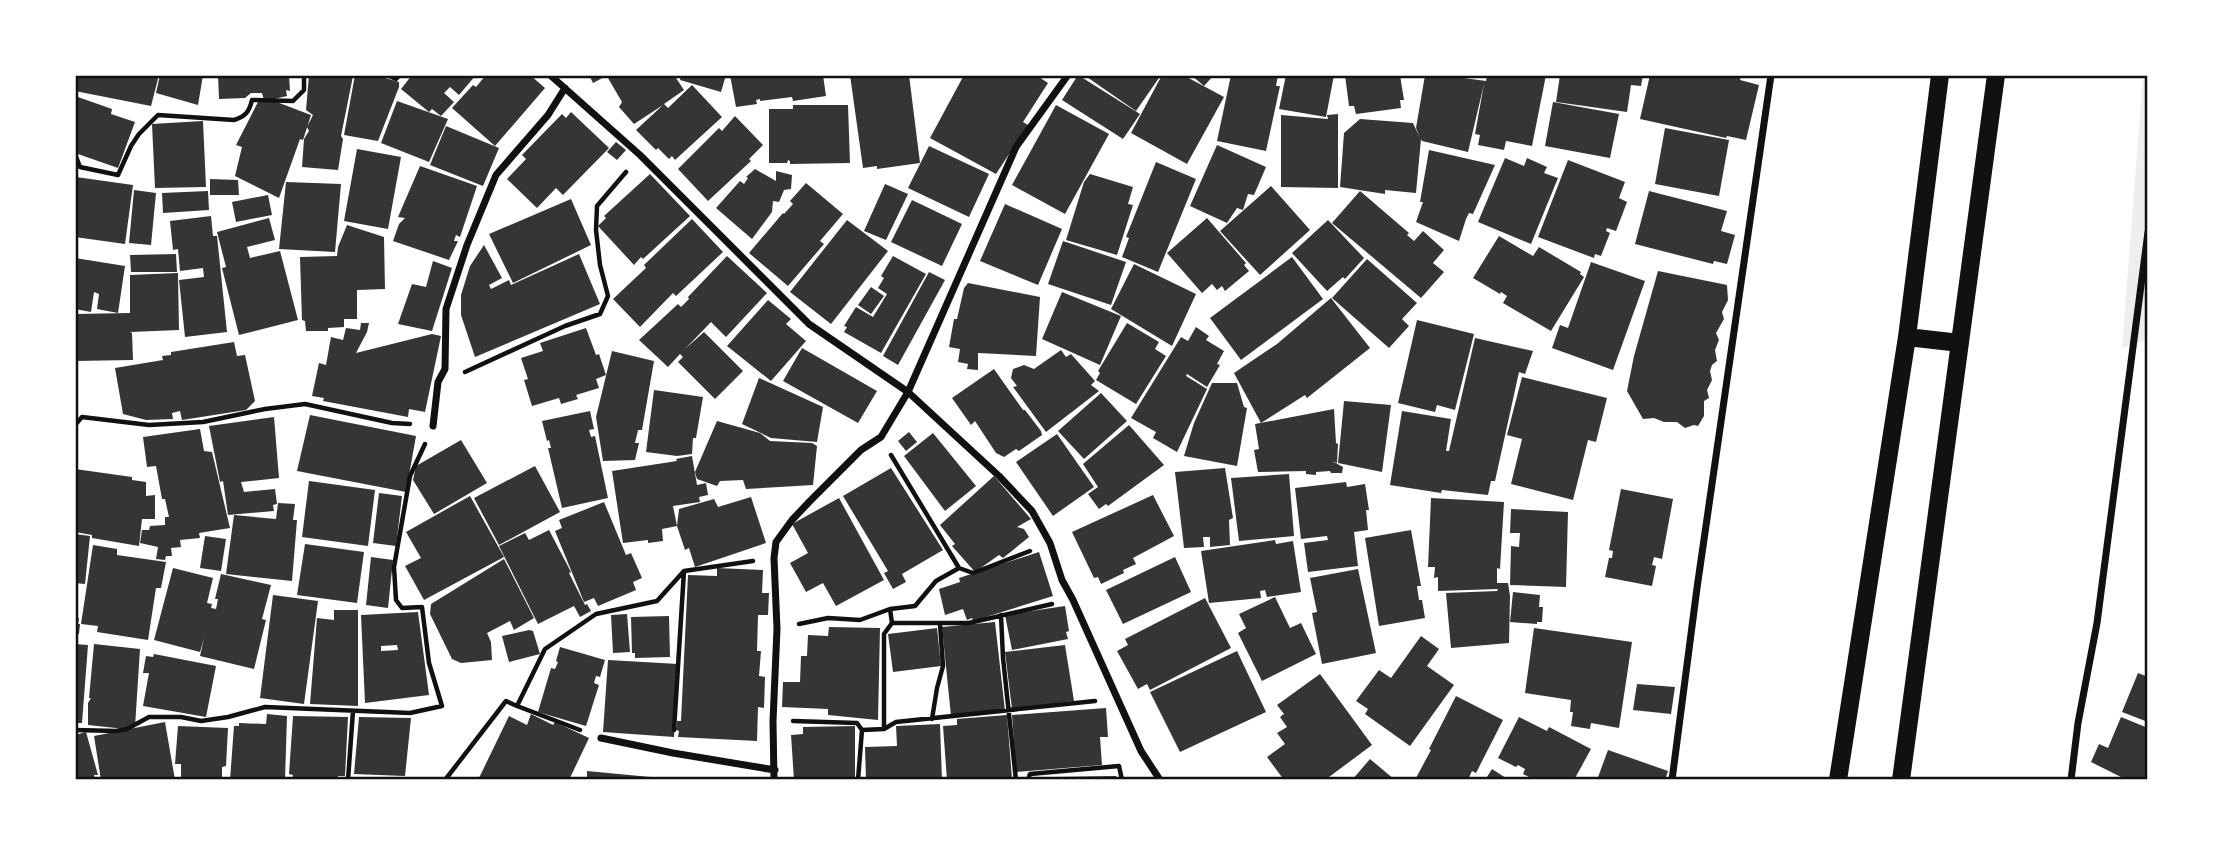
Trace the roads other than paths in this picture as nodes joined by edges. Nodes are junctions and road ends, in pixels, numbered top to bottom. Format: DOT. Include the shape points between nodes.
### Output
graph roads {
  1 [pos="550,75"];
  2 [pos="1068,75"];
  3 [pos="1771,75"];
  4 [pos="1940,75"];
  5 [pos="1996,75"];
  6 [pos="565,88"];
  7 [pos="2148,232"];
  8 [pos="1907,337"];
  9 [pos="1960,343"];
  10 [pos="908,392"];
  11 [pos="433,426"];
  12 [pos="601,738"];
  13 [pos="775,770"];
  14 [pos="774,780"];
  15 [pos="1160,780"];
  16 [pos="1672,780"];
  17 [pos="1838,780"];
  18 [pos="1901,780"];
  19 [pos="2071,780"];
  1 -- 6 [label="street"];
  2 -- 10 [label="street" via="1016,147"];
  3 -- 16 [label="street"];
  4 -- 8 [label="main road"];
  5 -- 9 [label="main road"];
  6 -- 10 [label="street" via="640,155 808,324"];
  6 -- 11 [label="street" via="548,115 495,175 467,244 446,309 445,369 438,382"];
  7 -- 19 [label="street" via="2097,623"];
  8 -- 9 [label="main road"];
  8 -- 17 [label="main road"];
  9 -- 18 [label="main road"];
  10 -- 13 [label="street" via="881,438 862,450 776,542"];
  10 -- 15 [label="street" via="1032,512 1050,543 1062,580 1141,751"];
  12 -- 13 [label="street"];
  13 -- 14 [label="street"];
}
